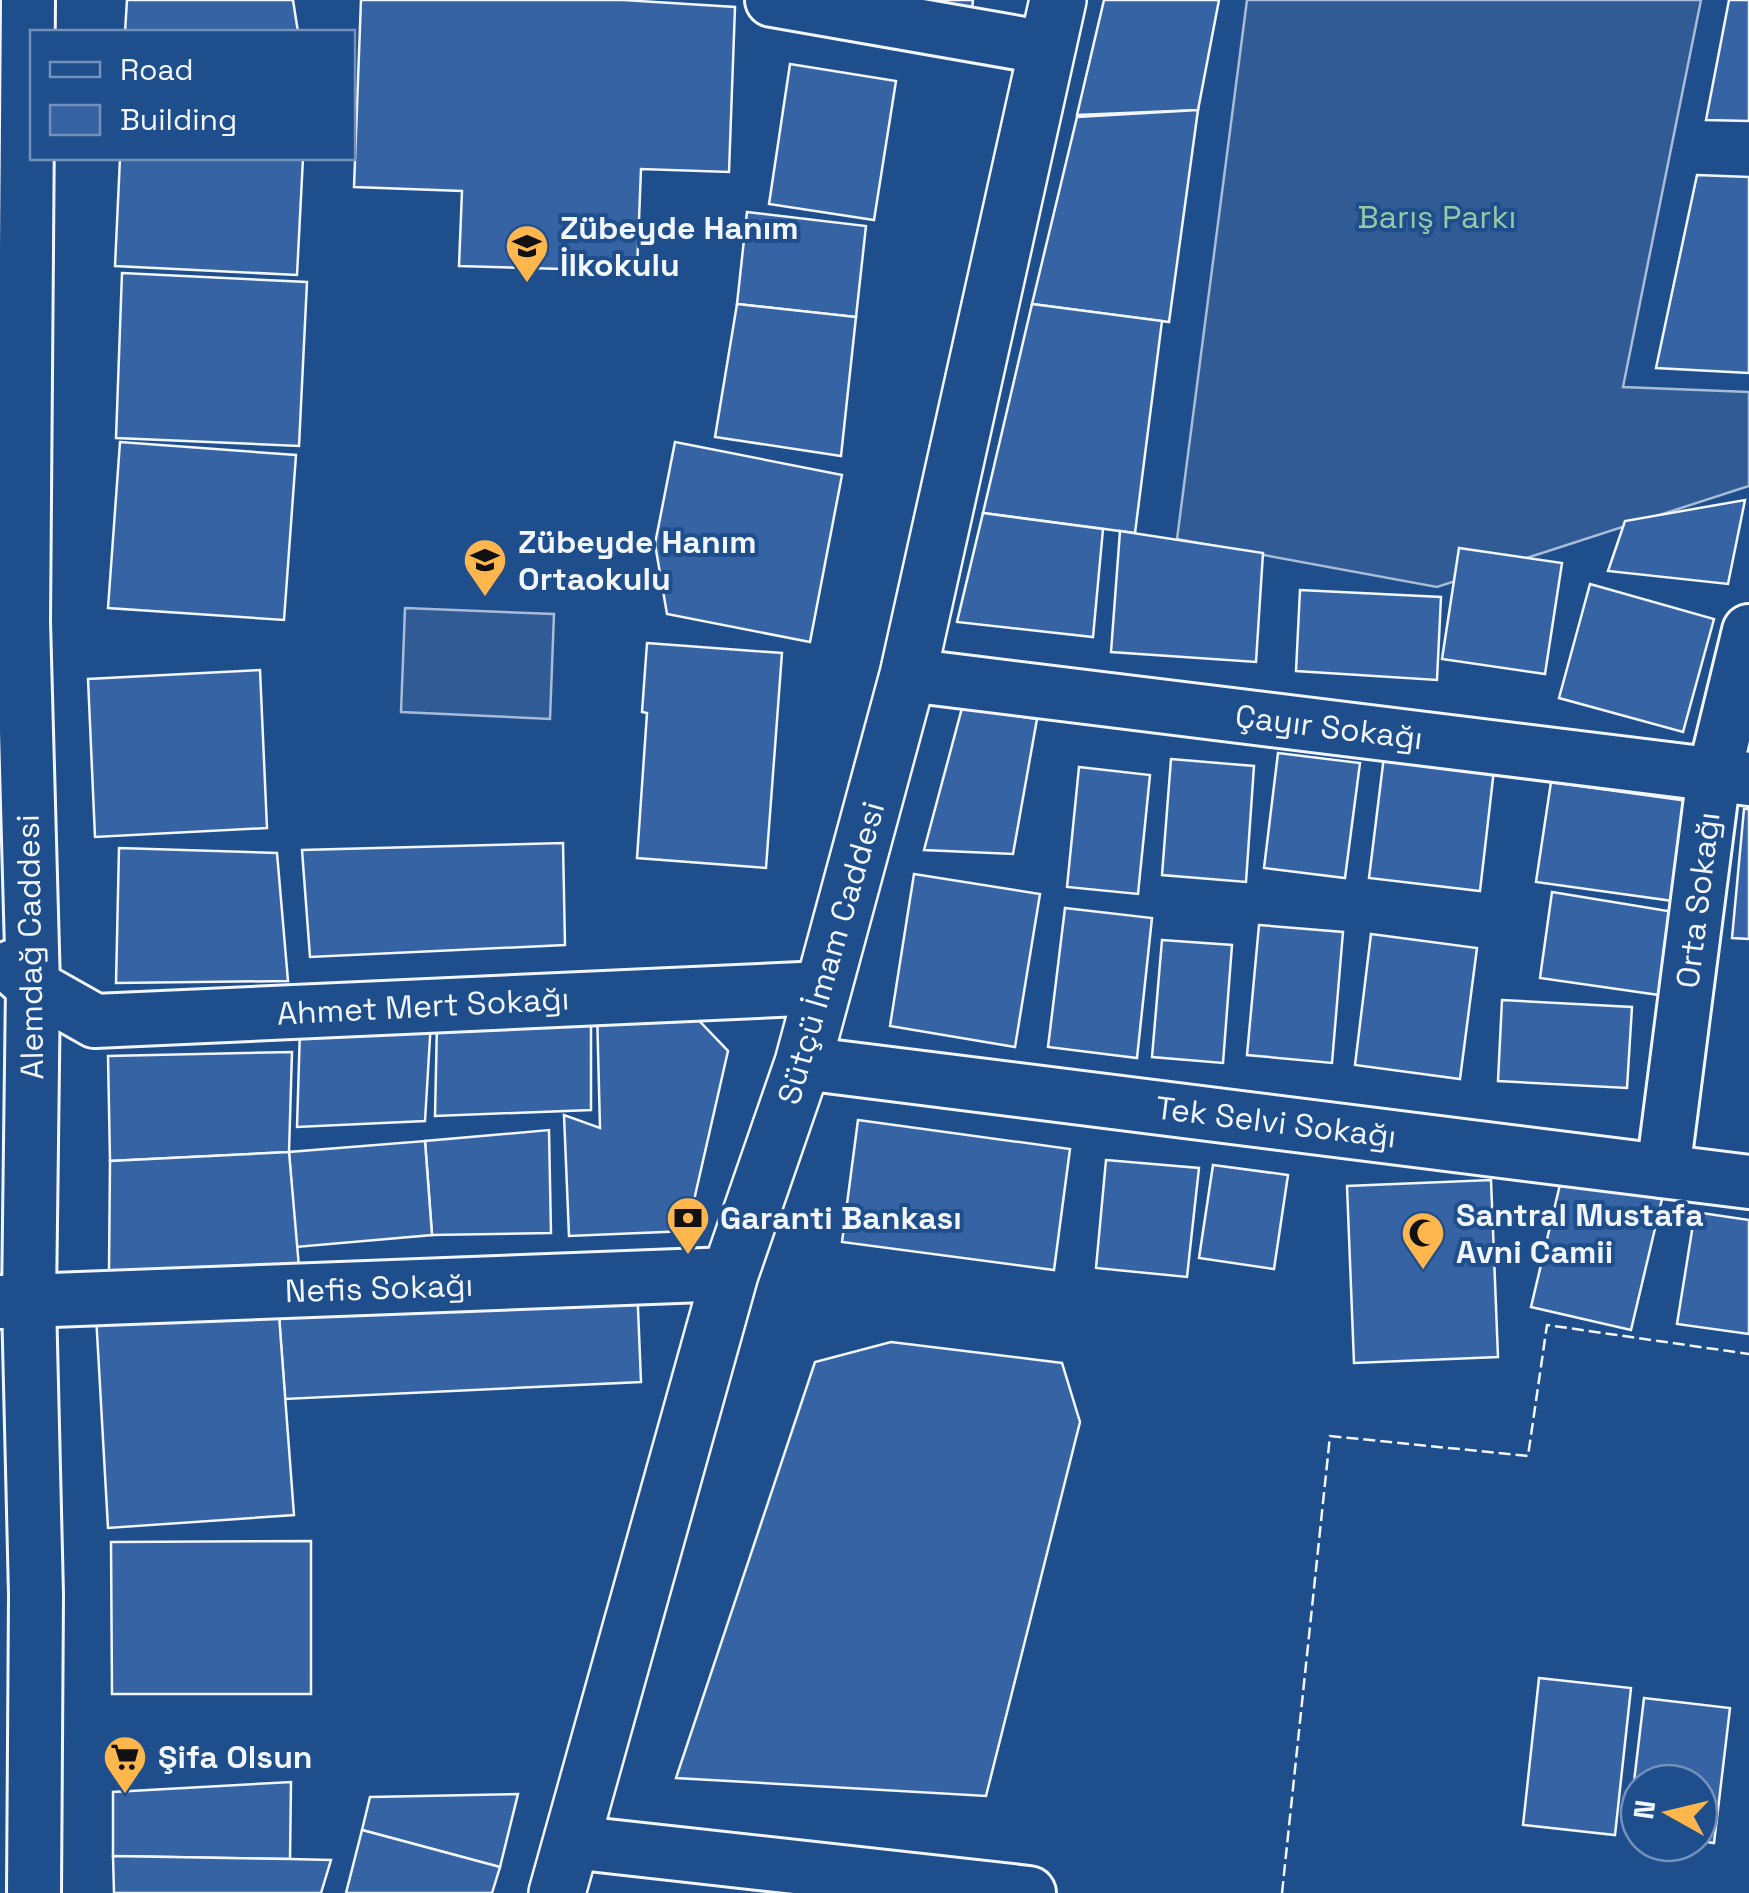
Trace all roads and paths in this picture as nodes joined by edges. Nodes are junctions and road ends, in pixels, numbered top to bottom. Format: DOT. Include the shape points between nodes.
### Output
graph roads {
  1 [pos="28,0"];
  2 [pos="772,0"];
  3 [pos="1052,24"];
  4 [pos="13,197"];
  5 [pos="11,621"];
  6 [pos="1749,631"];
  7 [pos="908,675"];
  8 [pos="1732,777"];
  9 [pos="16,973"];
  10 [pos="823,988"];
  11 [pos="803,1063"];
  12 [pos="1663,1171"];
  13 [pos="1749,1182"];
  14 [pos="730,1274"];
  15 [pos="14,1302"];
  16 [pos="18,1595"];
  17 [pos="564,1868"];
  18 [pos="34,1893"];
  19 [pos="1029,1893"];
  1 -- 4 [label="street, Alemdağ Caddesi"];
  2 -- 3 [label="street"];
  3 -- 7 [label="main road, Sütçü İmam Caddesi"];
  4 -- 5 [label="street, Alemdağ Caddesi"];
  5 -- 9 [label="street, Alemdağ Caddesi"];
  6 -- 8 [label="street, Orta Sokağı"];
  7 -- 8 [label="street, Çayır Sokağı"];
  7 -- 10 [label="main road, Sütçü İmam Caddesi"];
  8 -- 12 [label="street, Orta Sokağı"];
  9 -- 10 [label="street, Ahmet Mert Sokağı" via="95,1020"];
  9 -- 15 [label="street, Alemdağ Caddesi"];
  10 -- 11 [label="main road, Sütçü İmam Caddesi"];
  11 -- 12 [label="street, Tek Selvi Sokağı"];
  11 -- 14 [label="main road, Sütçü İmam Caddesi"];
  12 -- 13 [label="street, Tek Selvi Sokağı"];
  14 -- 15 [label="street, Nefis Sokağı"];
  14 -- 17 [label="main road, Sütçü İmam Caddesi"];
  15 -- 16 [label="street, Alemdağ Caddesi"];
  16 -- 18 [label="street, Alemdağ Caddesi"];
  17 -- 19 [label="street"];
}
